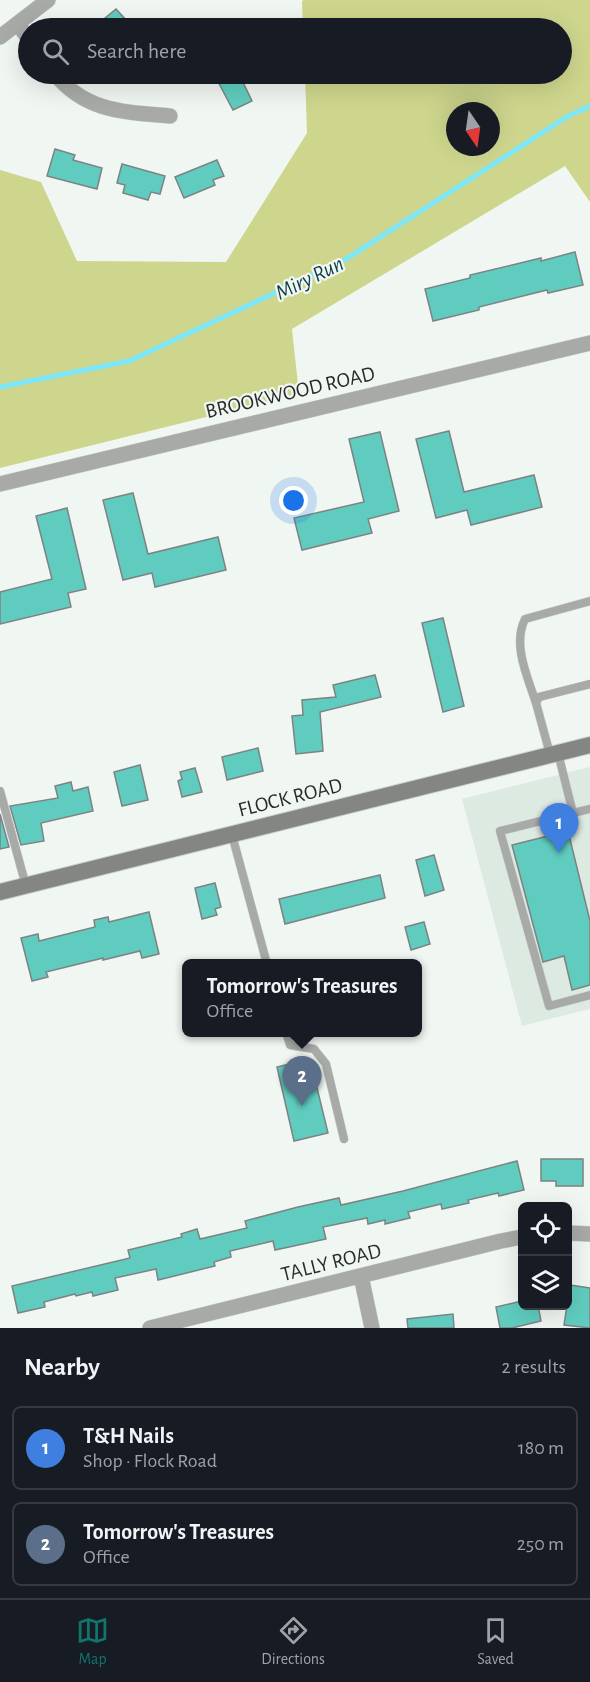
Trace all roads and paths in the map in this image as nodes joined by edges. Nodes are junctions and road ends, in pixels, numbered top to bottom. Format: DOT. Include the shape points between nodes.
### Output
graph roads {
  1 [pos="48,0"];
  2 [pos="26,18"];
  3 [pos="18,24"];
  4 [pos="0,37"];
  5 [pos="64,84"];
  6 [pos="170,116"];
  7 [pos="590,343"];
  8 [pos="0,484"];
  9 [pos="590,601"];
  10 [pos="590,684"];
  11 [pos="536,703"];
  12 [pos="590,745"];
  13 [pos="554,754"];
  14 [pos="0,791"];
  15 [pos="590,808"];
  16 [pos="573,813"];
  17 [pos="232,835"];
  18 [pos="26,886"];
  19 [pos="0,892"];
  20 [pos="266,959"];
  21 [pos="590,995"];
  22 [pos="288,1037"];
  23 [pos="344,1139"];
  24 [pos="572,1233"];
  25 [pos="590,1234"];
  26 [pos="518,1238"];
  27 [pos="361,1276"];
  28 [pos="150,1328"];
  29 [pos="372,1328"];
  1 -- 2 [label="street"];
  3 -- 4 [label="street"];
  5 -- 6 [label="street" via="96,105"];
  7 -- 8 [label="street, BROOKWOOD ROAD"];
  9 -- 11 [label="lane" via="525,619 520,651"];
  10 -- 11 [label="lane" via="539,697"];
  11 -- 13 [label="lane"];
  12 -- 13 [label="main road, FLOCK ROAD"];
  13 -- 16 [label="lane"];
  13 -- 17 [label="main road, FLOCK ROAD"];
  14 -- 18 [label="lane"];
  15 -- 16 [label="lane"];
  16 -- 21 [label="lane" via="500,831 549,1006"];
  17 -- 18 [label="main road, FLOCK ROAD"];
  17 -- 20 [label="lane"];
  18 -- 19 [label="main road, FLOCK ROAD"];
  22 -- 23 [label="lane" via="290,1044 314,1049 326,1064"];
  24 -- 25 [label="street"];
  26 -- 27 [label="street, TALLY ROAD"];
  27 -- 28 [label="street, TALLY ROAD"];
  27 -- 29 [label="street"];
}
